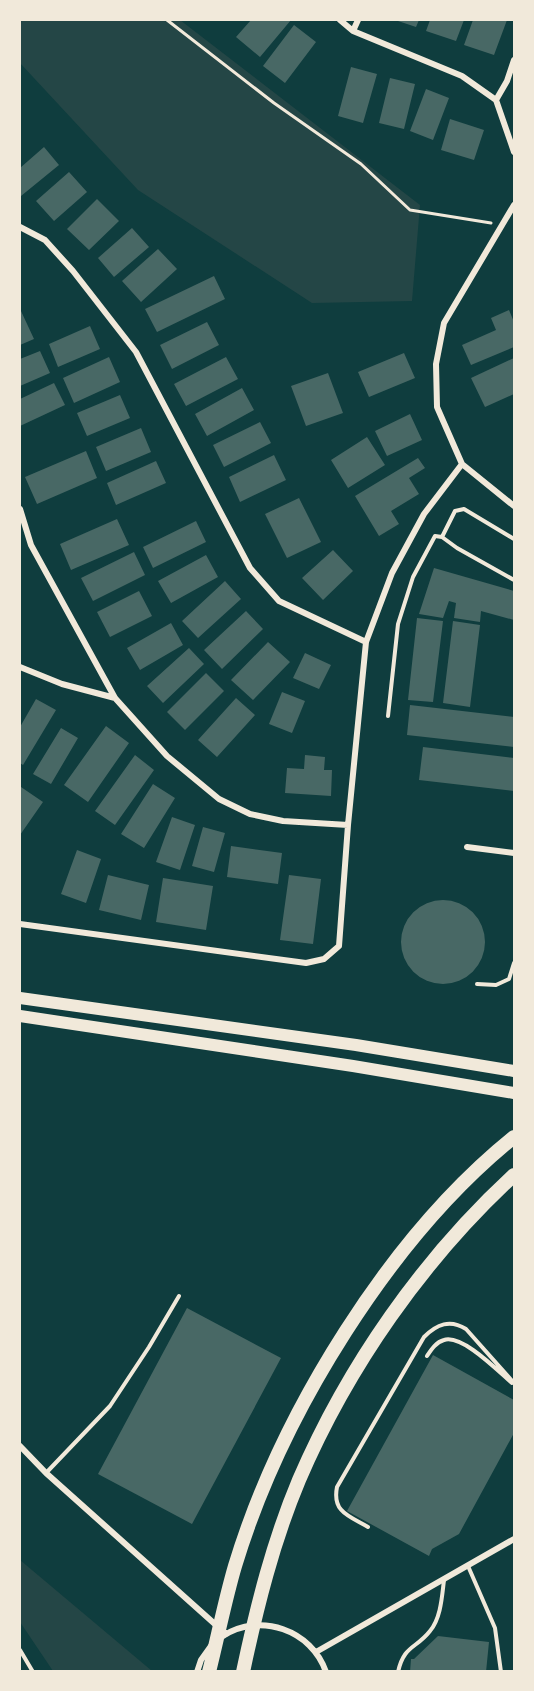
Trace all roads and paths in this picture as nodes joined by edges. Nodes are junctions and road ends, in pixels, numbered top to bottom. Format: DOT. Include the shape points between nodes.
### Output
graph roads {
  1 [pos="167,20"];
  2 [pos="340,20"];
  3 [pos="358,20"];
  4 [pos="353,31"];
  5 [pos="514,60"];
  6 [pos="496,100"];
  7 [pos="514,152"];
  8 [pos="514,205"];
  9 [pos="20,226"];
  10 [pos="502,226"];
  11 [pos="462,464"];
  12 [pos="514,506"];
  13 [pos="20,509"];
  14 [pos="442,537"];
  15 [pos="514,539"];
  16 [pos="514,580"];
  17 [pos="366,642"];
  18 [pos="20,668"];
  19 [pos="115,698"];
  20 [pos="388,716"];
  21 [pos="348,825"];
  22 [pos="467,847"];
  23 [pos="514,852"];
  24 [pos="20,924"];
  25 [pos="514,963"];
  26 [pos="477,984"];
  27 [pos="20,998"];
  28 [pos="20,1016"];
  29 [pos="514,1071"];
  30 [pos="514,1093"];
  31 [pos="514,1137"];
  32 [pos="514,1175"];
  33 [pos="179,1296"];
  34 [pos="427,1356"];
  35 [pos="514,1384"];
  36 [pos="20,1446"];
  37 [pos="46,1473"];
  38 [pos="368,1527"];
  39 [pos="514,1539"];
  40 [pos="468,1565"];
  41 [pos="445,1578"];
  42 [pos="226,1634"];
  43 [pos="20,1650"];
  44 [pos="316,1652"];
  45 [pos="33,1671"];
  46 [pos="197,1671"];
  47 [pos="209,1671"];
  48 [pos="243,1671"];
  49 [pos="326,1671"];
  50 [pos="398,1671"];
  51 [pos="501,1671"];
  1 -- 10 [label="path" via="273,103 362,164 410,210"];
  2 -- 4 [label="street"];
  3 -- 4 [label="street"];
  4 -- 6 [label="street" via="462,76"];
  5 -- 6 [label="street"];
  6 -- 7 [label="street"];
  8 -- 10 [label="street"];
  9 -- 17 [label="street" via="45,240 136,352 250,568 279,601"];
  10 -- 11 [label="street" via="444,323 436,364 437,407"];
  11 -- 12 [label="street"];
  11 -- 17 [label="street" via="424,514 392,573"];
  13 -- 19 [label="street" via="31,545"];
  14 -- 15 [label="lane" via="455,511 464,509"];
  14 -- 16 [label="lane"];
  14 -- 20 [label="lane" via="435,536 413,577 398,624"];
  17 -- 21 [label="street"];
  18 -- 19 [label="street"];
  19 -- 21 [label="street" via="167,756 219,799 250,814 283,821"];
  21 -- 24 [label="street" via="339,946 324,959 306,963"];
  22 -- 23 [label="street"];
  25 -- 26 [label="lane" via="508,979 496,985"];
  27 -- 29 [label="highway"];
  28 -- 30 [label="highway"];
  31 -- 47 [label="highway" via="449,1198 413,1240 330,1356 292,1427 245,1537"];
  32 -- 48 [label="highway" via="440,1253 407,1295 325,1424 298,1482 272,1554"];
  33 -- 37 [label="lane" via="110,1406"];
  34 -- 35 [label="lane" via="438,1342 461,1342"];
  35 -- 38 [label="lane" via="466,1329 449,1323 431,1330 337,1487 337,1506"];
  36 -- 37 [label="street"];
  37 -- 42 [label="street"];
  39 -- 40 [label="street"];
  40 -- 41 [label="street"];
  40 -- 51 [label="lane" via="495,1628"];
  41 -- 44 [label="street"];
  41 -- 50 [label="lane" via="430,1632 403,1654"];
  42 -- 44 [label="street" via="244,1626 264,1624 284,1628"];
  42 -- 46 [label="street" via="201,1660"];
  43 -- 45 [label="lane"];
  44 -- 49 [label="street"];
}
